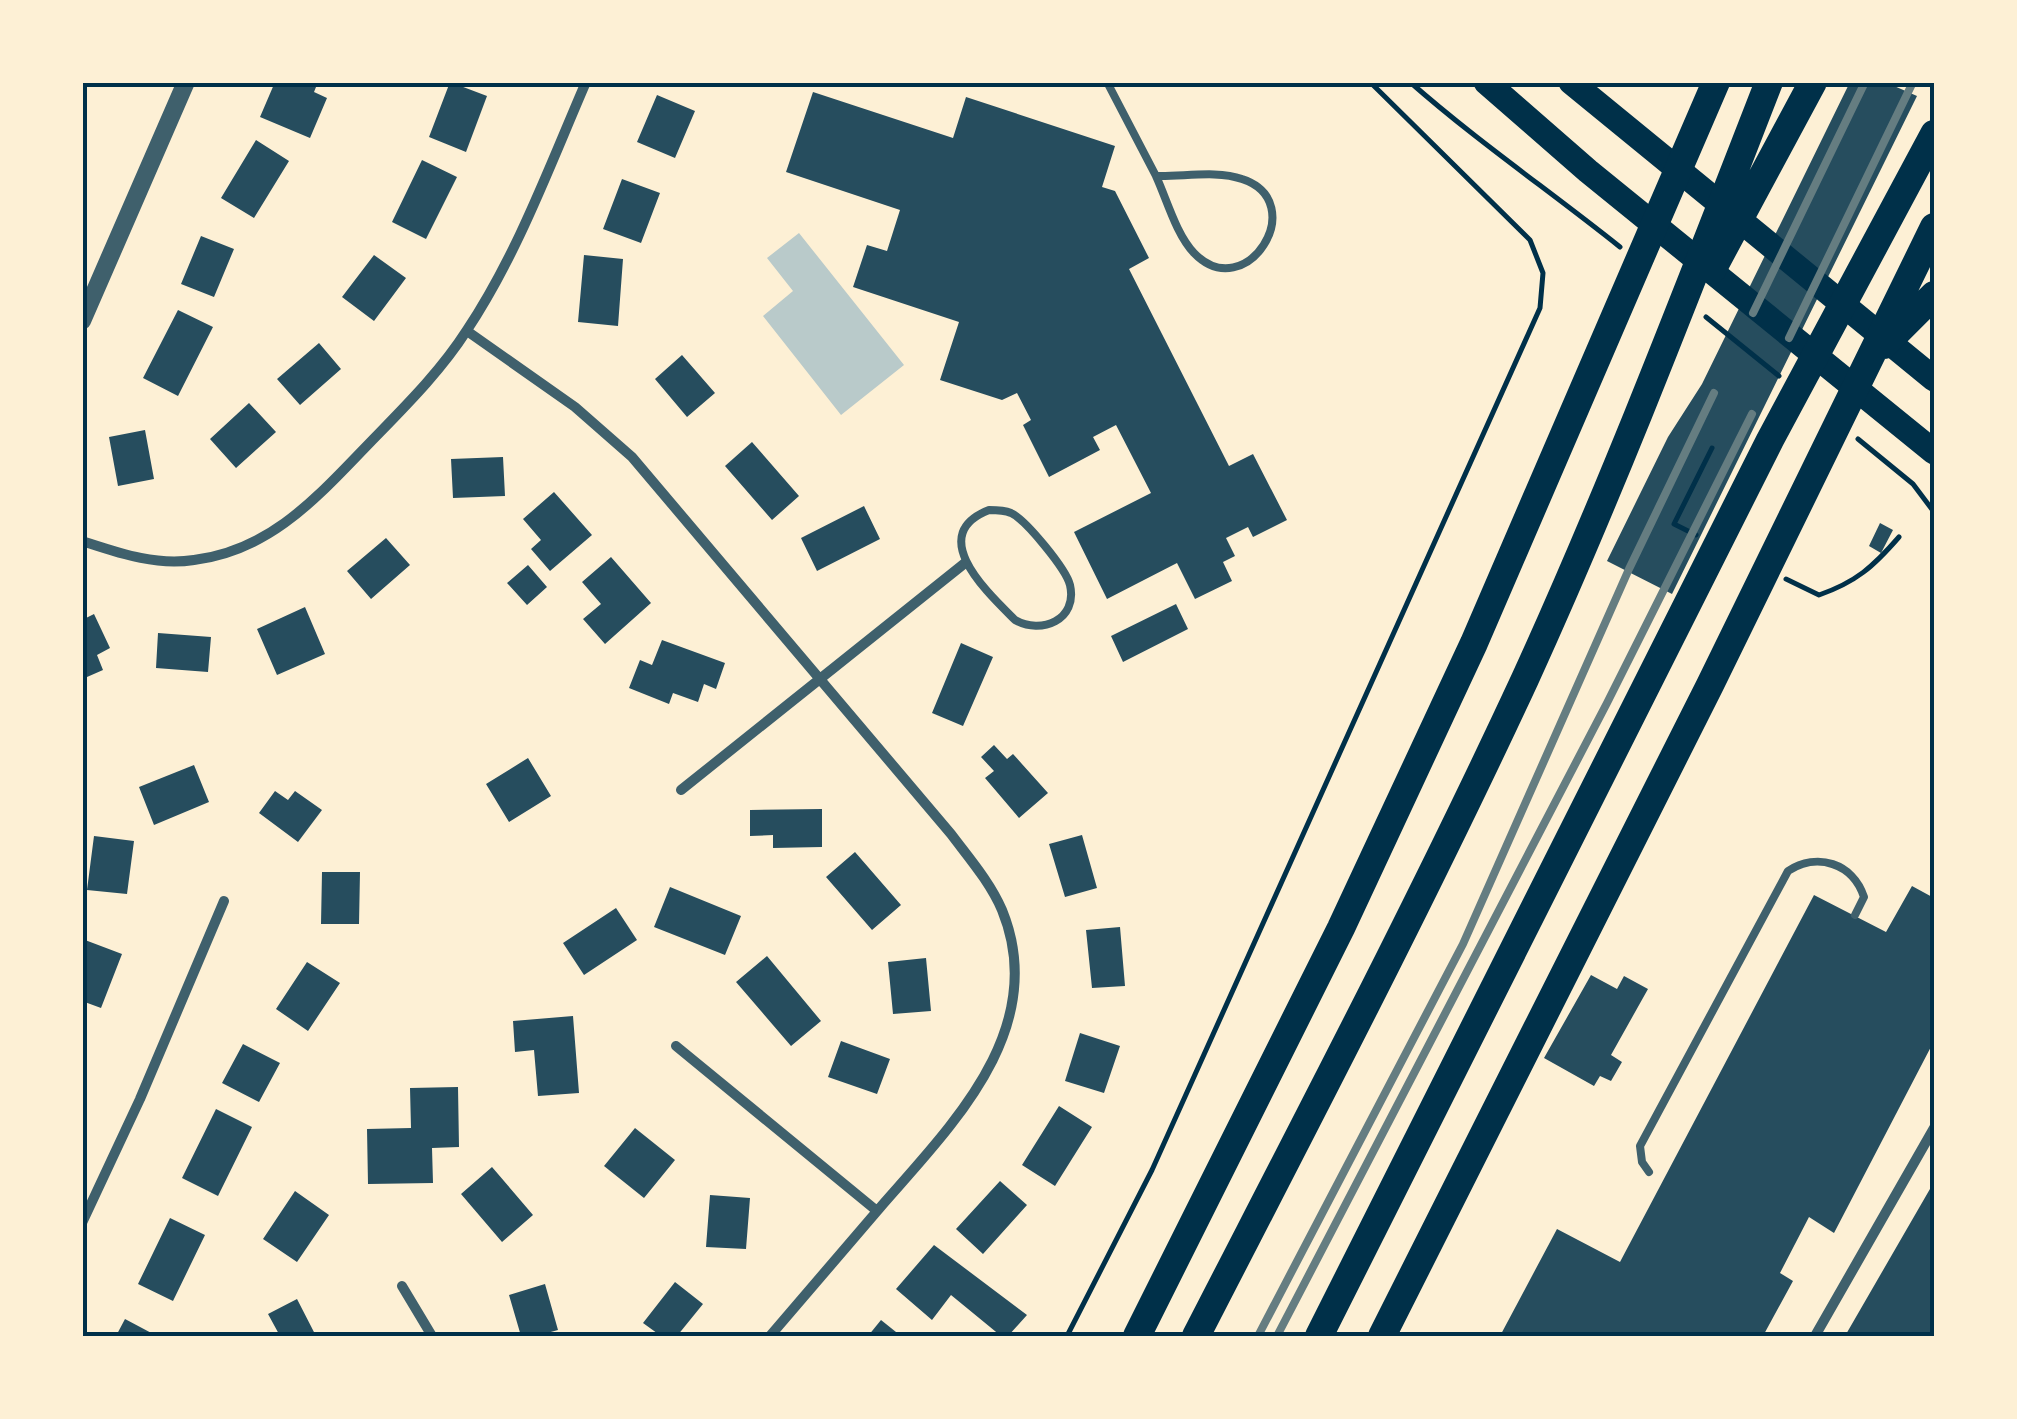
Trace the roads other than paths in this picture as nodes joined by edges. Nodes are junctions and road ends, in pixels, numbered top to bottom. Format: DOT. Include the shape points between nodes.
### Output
graph roads {
  1 [pos="186,82"];
  2 [pos="586,82"];
  3 [pos="1107,82"];
  4 [pos="1486,82"];
  5 [pos="1571,82"];
  6 [pos="1716,82"];
  7 [pos="1769,82"];
  8 [pos="1813,82"];
  9 [pos="1934,134"];
  10 [pos="1156,176"];
  11 [pos="1934,227"];
  12 [pos="1934,295"];
  13 [pos="82,322"];
  14 [pos="467,331"];
  15 [pos="1866,364"];
  16 [pos="1654,376"];
  17 [pos="1934,379"];
  18 [pos="1926,445"];
  19 [pos="82,541"];
  20 [pos="965,563"];
  21 [pos="820,681"];
  22 [pos="682,790"];
  23 [pos="224,901"];
  24 [pos="1855,915"];
  25 [pos="676,1046"];
  26 [pos="1934,1128"];
  27 [pos="1650,1172"];
  28 [pos="877,1211"];
  29 [pos="82,1224"];
  30 [pos="402,1286"];
  31 [pos="432,1336"];
  32 [pos="770,1336"];
  33 [pos="1137,1336"];
  34 [pos="1196,1336"];
  35 [pos="1318,1336"];
  36 [pos="1382,1336"];
  37 [pos="1815,1336"];
  1 -- 13 [label="street"];
  2 -- 14 [label="street" via="506,261"];
  3 -- 10 [label="lane"];
  4 -- 18 [label="main road"];
  5 -- 17 [label="main road"];
  6 -- 33 [label="highway" via="1474,643 1341,928"];
  7 -- 16 [label="highway"];
  8 -- 16 [label="highway"];
  9 -- 35 [label="highway" via="1770,440"];
  10 -- 10 [label="lane" via="1193,252 1236,266 1262,250 1272,222 1254,185 1228,176"];
  11 -- 15 [label="highway"];
  12 -- 15 [label="highway"];
  14 -- 19 [label="street" via="421,389 276,532 234,552 174,562"];
  14 -- 21 [label="street" via="584,414 632,457"];
  15 -- 36 [label="highway"];
  16 -- 34 [label="highway" via="1441,856"];
  20 -- 20 [label="lane" via="1025,626 1048,626 1066,611 1066,575 1011,513 988,510 969,521 960,542"];
  20 -- 21 [label="street"];
  21 -- 22 [label="street"];
  21 -- 28 [label="street" via="982,875 1002,911 1014,961 1012,1002 992,1063 947,1130"];
  23 -- 29 [label="street"];
  24 -- 27 [label="lane" via="1864,897 1848,872 1817,858 1788,871 1640,1146"];
  25 -- 28 [label="street"];
  26 -- 37 [label="street"];
  28 -- 32 [label="street"];
  30 -- 31 [label="street"];
}
